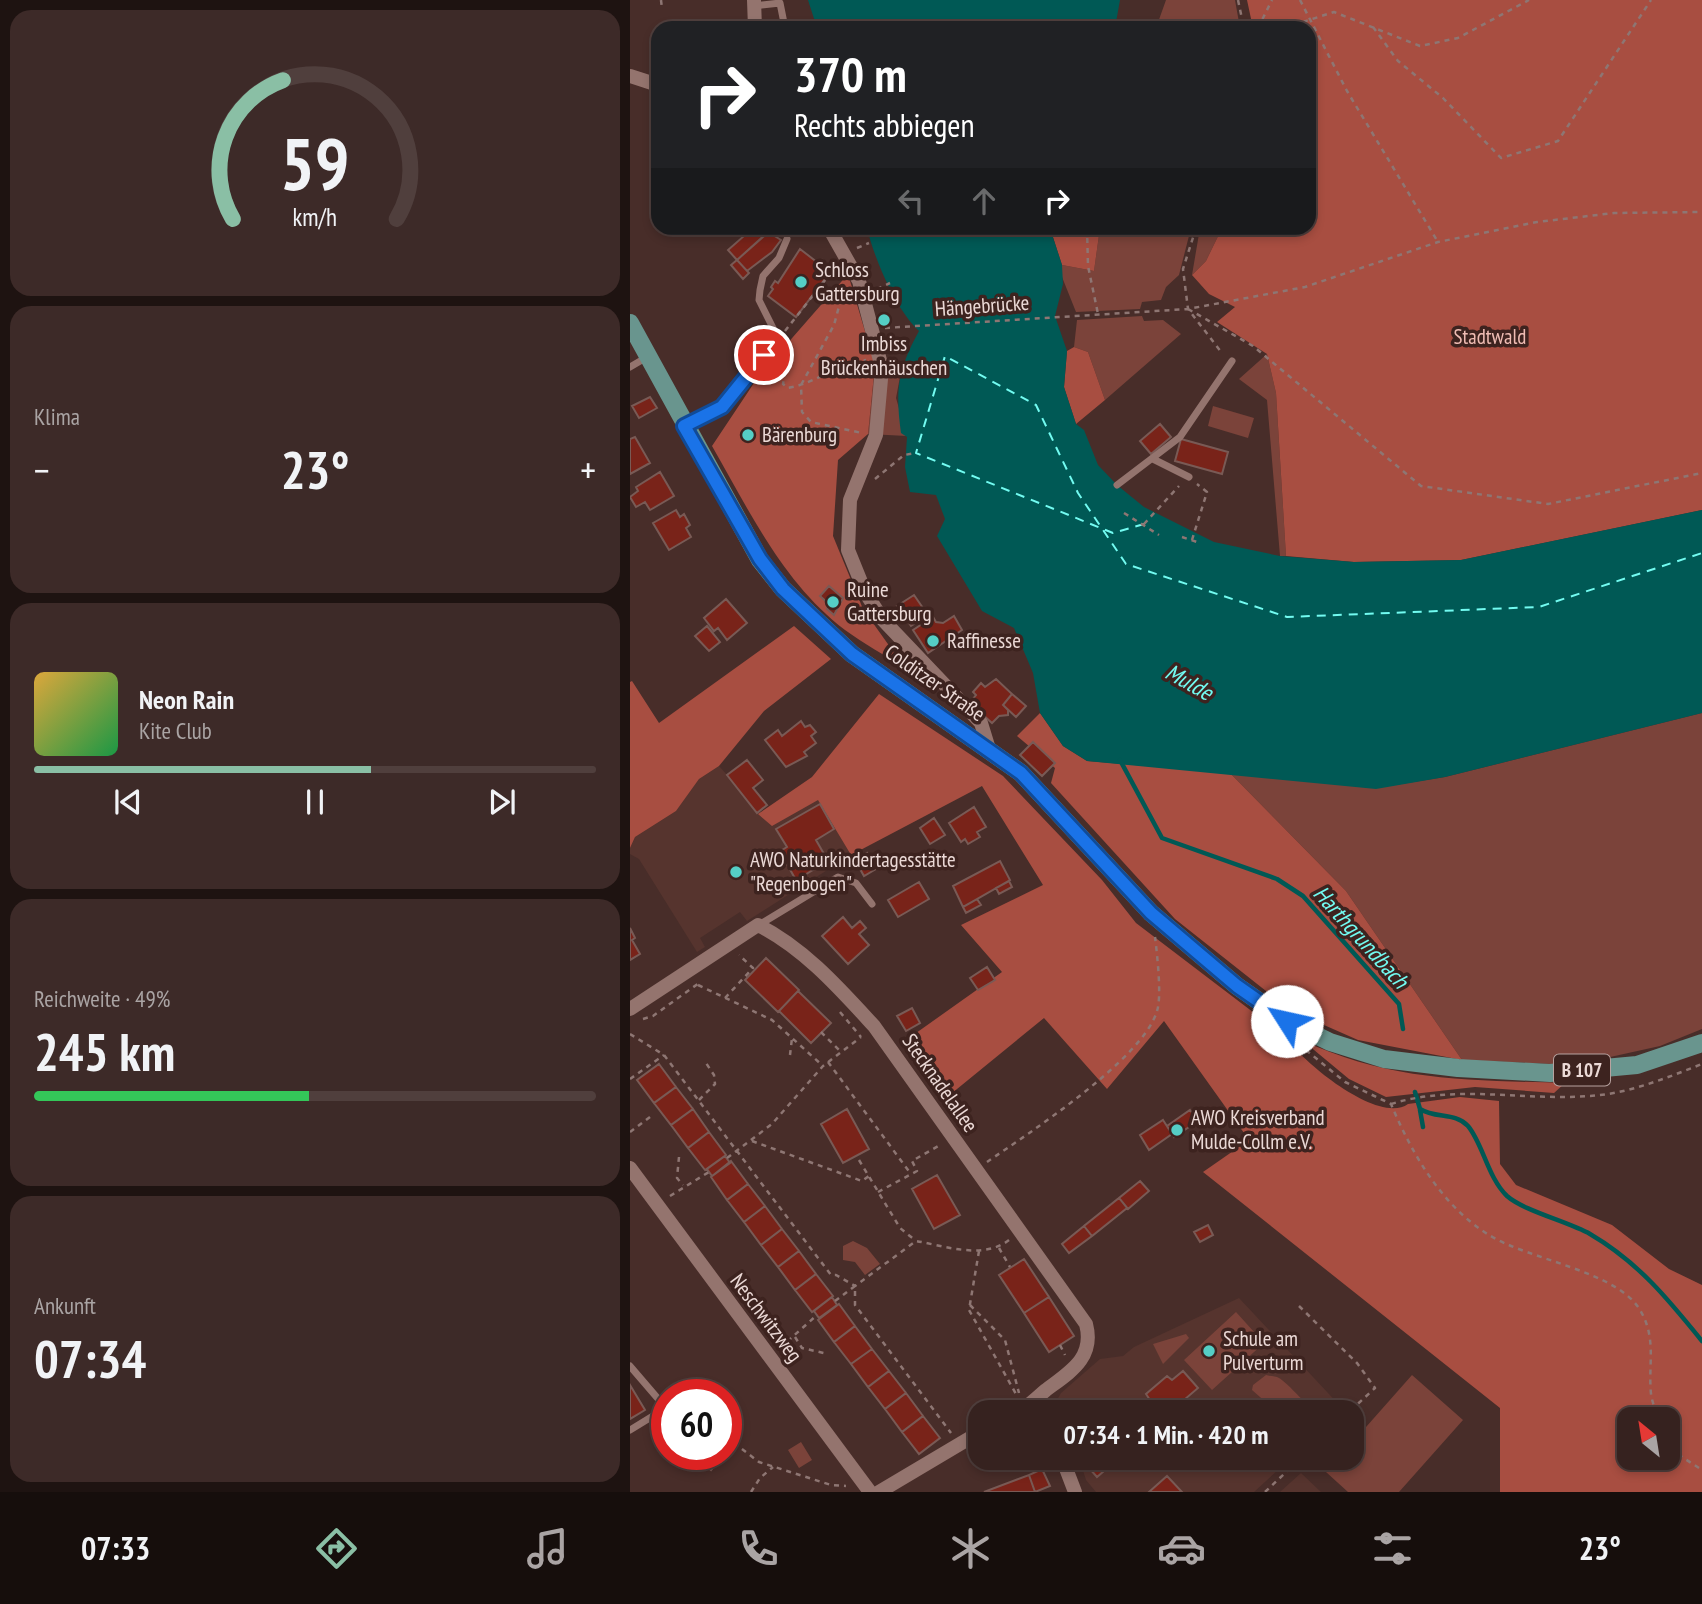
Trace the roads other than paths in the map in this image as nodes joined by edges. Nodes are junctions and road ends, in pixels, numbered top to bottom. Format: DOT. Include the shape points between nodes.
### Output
graph roads {
  1 [pos="754,3"];
  2 [pos="755,21"];
  3 [pos="783,21"];
  4 [pos="630,76"];
  5 [pos="651,83"];
  6 [pos="833,235"];
  7 [pos="787,239"];
  8 [pos="630,323"];
  9 [pos="648,357"];
  10 [pos="1232,361"];
  11 [pos="630,367"];
  12 [pos="684,426"];
  13 [pos="1153,459"];
  14 [pos="1189,477"];
  15 [pos="1117,485"];
  16 [pos="989,749"];
  17 [pos="873,904"];
  18 [pos="758,925"];
  19 [pos="630,1009"];
  20 [pos="1702,1043"];
  21 [pos="630,1168"];
  22 [pos="630,1366"];
  23 [pos="1038,1400"];
  24 [pos="630,1430"];
  25 [pos="968,1439"];
  26 [pos="1067,1470"];
  27 [pos="870,1492"];
  28 [pos="879,1492"];
  29 [pos="1075,1492"];
  1 -- 2 [label="street"];
  1 -- 3 [label="lane" via="779,3"];
  4 -- 5 [label="street"];
  6 -- 16 [label="street" via="859,281 880,357 876,435 849,500 848,550 865,592 883,620 981,723"];
  7 -- 12 [label="lane" via="779,258 763,276 759,300 778,338 722,407"];
  8 -- 9 [label="main road, Colditzer Straße / B 107"];
  9 -- 11 [label="lane"];
  9 -- 12 [label="main road, Colditzer Straße / B 107"];
  10 -- 13 [label="lane" via="1180,437"];
  12 -- 16 [label="main road, Colditzer Straße / B 107" via="760,559 783,589 852,654"];
  13 -- 14 [label="lane"];
  13 -- 15 [label="lane"];
  16 -- 20 [label="main road, Colditzer Straße / B 107" via="1021,773 1151,913 1237,986 1287,1021 1331,1042 1384,1059 1550,1073 1637,1065"];
  17 -- 18 [label="lane" via="856,883 838,877"];
  18 -- 19 [label="street"];
  18 -- 23 [label="street, Stecknadelallee" via="805,957 874,1026 1086,1324 1090,1336 1082,1360"];
  21 -- 27 [label="street, Neschwitzweg"];
  22 -- 24 [label="lane" via="666,1408"];
  25 -- 28 [label="street"];
  26 -- 29 [label="street"];
}
